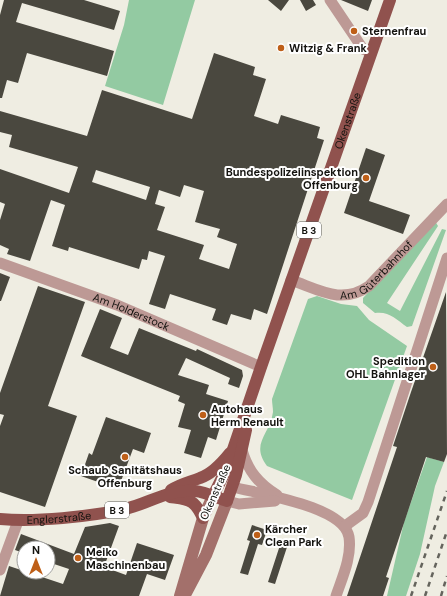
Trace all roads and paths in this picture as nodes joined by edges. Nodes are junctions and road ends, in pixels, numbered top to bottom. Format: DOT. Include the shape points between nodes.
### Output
graph roads {
  1 [pos="330,0"];
  2 [pos="390,0"];
  3 [pos="371,52"];
  4 [pos="447,204"];
  5 [pos="447,258"];
  6 [pos="0,263"];
  7 [pos="291,280"];
  8 [pos="260,367"];
  9 [pos="238,448"];
  10 [pos="202,477"];
  11 [pos="221,483"];
  12 [pos="233,487"];
  13 [pos="163,495"];
  14 [pos="213,496"];
  15 [pos="228,501"];
  16 [pos="286,501"];
  17 [pos="203,518"];
  18 [pos="0,519"];
  19 [pos="18,521"];
  20 [pos="345,526"];
  21 [pos="0,570"];
  22 [pos="180,596"];
  23 [pos="185,596"];
  24 [pos="336,596"];
  1 -- 3 [label="street" via="363,49"];
  2 -- 3 [label="main road, B 3"];
  3 -- 7 [label="main road, Okenstraße / B 3"];
  4 -- 7 [label="street, Am Güterbahnhof" via="369,286 359,293 348,297 337,296"];
  5 -- 20 [label="street" via="368,502 363,513"];
  6 -- 8 [label="street, Am Holderstock" via="117,305"];
  7 -- 8 [label="main road, Okenstraße / B 3"];
  8 -- 9 [label="main road, Okenstraße / B 3"];
  9 -- 10 [label="main road, Englerstraße / B 3"];
  9 -- 11 [label="main road, Okenstraße / B 3"];
  9 -- 12 [label="main road, Okenstraße / B 3"];
  9 -- 16 [label="street" via="256,480"];
  10 -- 11 [label="main road"];
  10 -- 13 [label="main road, Englerstraße / B 3" via="179,484"];
  11 -- 12 [label="main road"];
  11 -- 14 [label="main road, Okenstraße / B 3"];
  12 -- 15 [label="main road, Okenstraße / B 3"];
  12 -- 16 [label="street"];
  13 -- 14 [label="main road, Englerstraße / B 3" via="195,491"];
  13 -- 17 [label="main road" via="192,501 197,505"];
  13 -- 19 [label="main road, Englerstraße / B 3" via="125,509"];
  14 -- 15 [label="main road, Englerstraße / B 3"];
  14 -- 17 [label="main road, Okenstraße / B 3"];
  15 -- 16 [label="street" via="239,504"];
  15 -- 23 [label="main road, Okenstraße" via="206,555"];
  16 -- 20 [label="street" via="312,507 332,516"];
  17 -- 22 [label="main road, Okenstraße"];
  18 -- 19 [label="main road, Englerstraße / B 3"];
  19 -- 21 [label="street"];
  20 -- 24 [label="street" via="350,545"];
}
